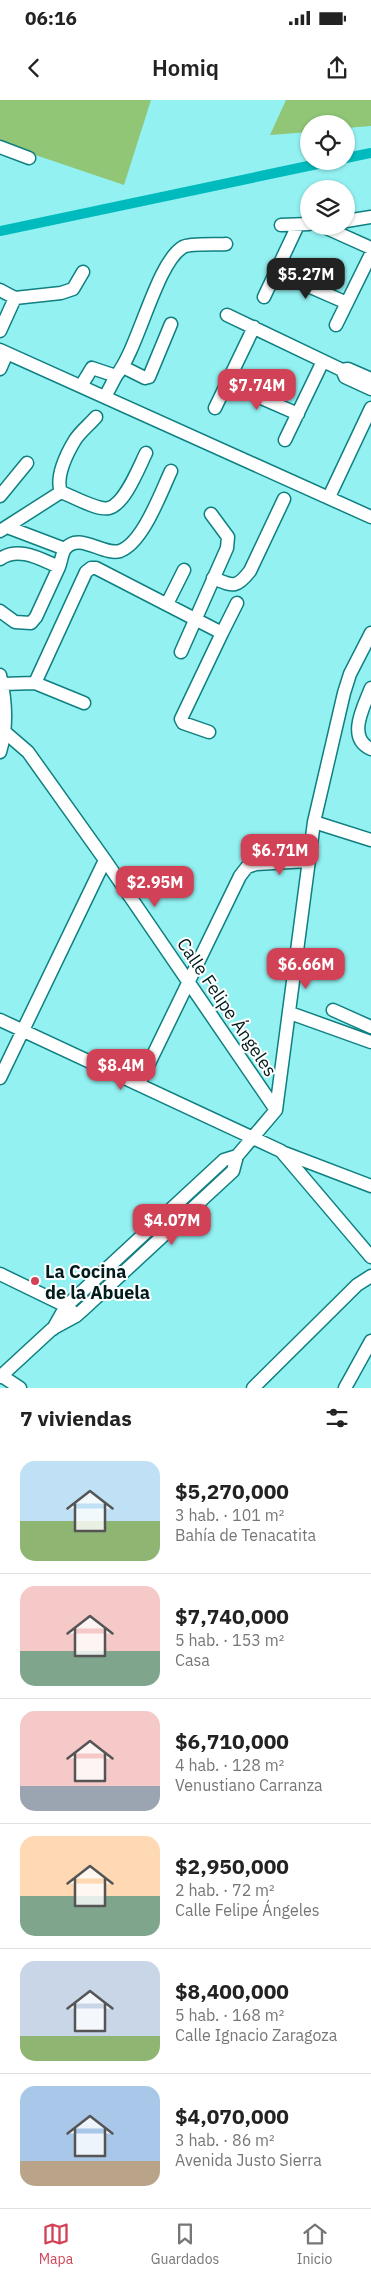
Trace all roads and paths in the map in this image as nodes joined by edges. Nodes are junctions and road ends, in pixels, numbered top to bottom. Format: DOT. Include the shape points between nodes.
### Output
graph roads {
  1 [pos="0,148"];
  2 [pos="29,158"];
  3 [pos="371,217"];
  4 [pos="355,220"];
  5 [pos="300,224"];
  6 [pos="281,225"];
  7 [pos="300,229"];
  8 [pos="342,235"];
  9 [pos="226,244"];
  10 [pos="371,248"];
  11 [pos="371,254"];
  12 [pos="83,272"];
  13 [pos="276,272"];
  14 [pos="0,290"];
  15 [pos="264,297"];
  16 [pos="15,298"];
  17 [pos="347,303"];
  18 [pos="227,315"];
  19 [pos="170,324"];
  20 [pos="336,326"];
  21 [pos="254,327"];
  22 [pos="0,331"];
  23 [pos="4,352"];
  24 [pos="322,361"];
  25 [pos="0,369"];
  26 [pos="342,370"];
  27 [pos="119,372"];
  28 [pos="371,379"];
  29 [pos="227,383"];
  30 [pos="80,386"];
  31 [pos="371,389"];
  32 [pos="105,397"];
  33 [pos="215,408"];
  34 [pos="371,408"];
  35 [pos="298,414"];
  36 [pos="96,417"];
  37 [pos="285,440"];
  38 [pos="146,453"];
  39 [pos="27,463"];
  40 [pos="171,471"];
  41 [pos="61,492"];
  42 [pos="0,496"];
  43 [pos="329,497"];
  44 [pos="284,499"];
  45 [pos="211,514"];
  46 [pos="371,517"];
  47 [pos="4,529"];
  48 [pos="65,549"];
  49 [pos="0,559"];
  50 [pos="59,567"];
  51 [pos="184,570"];
  52 [pos="213,578"];
  53 [pos="237,603"];
  54 [pos="168,604"];
  55 [pos="0,611"];
  56 [pos="195,618"];
  57 [pos="222,633"];
  58 [pos="371,633"];
  59 [pos="368,648"];
  60 [pos="181,652"];
  61 [pos="1,679"];
  62 [pos="35,682"];
  63 [pos="371,688"];
  64 [pos="84,703"];
  65 [pos="209,732"];
  66 [pos="6,733"];
  67 [pos="371,749"];
  68 [pos="0,752"];
  69 [pos="314,822"];
  70 [pos="371,840"];
  71 [pos="105,860"];
  72 [pos="308,861"];
  73 [pos="190,983"];
  74 [pos="333,1010"];
  75 [pos="290,1013"];
  76 [pos="0,1020"];
  77 [pos="371,1027"];
  78 [pos="24,1031"];
  79 [pos="371,1042"];
  80 [pos="0,1078"];
  81 [pos="139,1084"];
  82 [pos="276,1110"];
  83 [pos="254,1137"];
  84 [pos="281,1151"];
  85 [pos="237,1156"];
  86 [pos="371,1186"];
  87 [pos="121,1255"];
  88 [pos="371,1257"];
  89 [pos="131,1265"];
  90 [pos="1,1276"];
  91 [pos="371,1276"];
  92 [pos="66,1306"];
  93 [pos="76,1316"];
  94 [pos="52,1329"];
  95 [pos="371,1341"];
  96 [pos="1,1377"];
  97 [pos="20,1388"];
  98 [pos="253,1388"];
  99 [pos="345,1388"];
  1 -- 2 [label="street"];
  3 -- 4 [label="street"];
  5 -- 6 [label="street"];
  7 -- 13 [label="street"];
  8 -- 10 [label="street"];
  9 -- 27 [label="street" via="185,246 176,253"];
  11 -- 17 [label="street"];
  12 -- 16 [label="street" via="73,289"];
  13 -- 15 [label="street"];
  13 -- 17 [label="street"];
  14 -- 16 [label="street"];
  16 -- 22 [label="street"];
  17 -- 20 [label="street"];
  18 -- 21 [label="street"];
  19 -- 27 [label="street" via="148,377"];
  21 -- 24 [label="street"];
  21 -- 29 [label="street"];
  23 -- 25 [label="street"];
  23 -- 30 [label="street"];
  24 -- 26 [label="street"];
  24 -- 35 [label="street"];
  26 -- 28 [label="street" via="348,369"];
  26 -- 31 [label="street" via="346,377"];
  27 -- 30 [label="street" via="92,368"];
  27 -- 32 [label="street"];
  29 -- 33 [label="street"];
  29 -- 35 [label="street"];
  30 -- 32 [label="street"];
  32 -- 43 [label="street"];
  34 -- 43 [label="street"];
  35 -- 37 [label="street"];
  36 -- 41 [label="street" via="71,448 60,477"];
  38 -- 41 [label="street" via="129,488 118,503 109,508"];
  39 -- 42 [label="street"];
  40 -- 48 [label="street" via="144,528 131,544 120,551 83,543 73,543"];
  41 -- 47 [label="street"];
  43 -- 46 [label="street"];
  44 -- 52 [label="street" via="243,580 231,585"];
  45 -- 52 [label="street" via="228,537 227,548"];
  47 -- 48 [label="street"];
  48 -- 50 [label="street"];
  49 -- 50 [label="street" via="12,553 24,553"];
  50 -- 55 [label="street" via="31,623 16,622"];
  51 -- 54 [label="street"];
  52 -- 56 [label="street"];
  53 -- 57 [label="street"];
  54 -- 56 [label="street"];
  54 -- 62 [label="street" via="91,568 86,572"];
  56 -- 57 [label="street"];
  56 -- 60 [label="street"];
  57 -- 65 [label="street" via="181,719 183,723"];
  58 -- 59 [label="street"];
  59 -- 69 [label="street" via="350,674 344,693"];
  61 -- 62 [label="street"];
  61 -- 66 [label="street"];
  62 -- 64 [label="street"];
  63 -- 67 [label="street" via="359,721 359,734 362,743"];
  66 -- 68 [label="street"];
  66 -- 71 [label="street, Calle Felipe Ángeles" via="28,752"];
  69 -- 70 [label="street"];
  69 -- 72 [label="street"];
  71 -- 73 [label="street, Calle Felipe Ángeles"];
  71 -- 78 [label="street"];
  72 -- 73 [label="street" via="247,867"];
  72 -- 75 [label="street"];
  73 -- 81 [label="street"];
  73 -- 82 [label="street, Calle Felipe Ángeles"];
  74 -- 77 [label="street"];
  75 -- 79 [label="street"];
  75 -- 82 [label="street"];
  76 -- 78 [label="street"];
  78 -- 80 [label="street"];
  78 -- 81 [label="street"];
  81 -- 83 [label="street"];
  82 -- 83 [label="street"];
  83 -- 84 [label="street"];
  83 -- 85 [label="street"];
  84 -- 86 [label="street"];
  84 -- 88 [label="street"];
  85 -- 87 [label="street" via="224,1160"];
  85 -- 89 [label="street" via="233,1171"];
  87 -- 89 [label="street"];
  87 -- 92 [label="street"];
  89 -- 93 [label="street"];
  90 -- 92 [label="street"];
  91 -- 98 [label="street" via="357,1285"];
  92 -- 93 [label="street"];
  92 -- 94 [label="street"];
  93 -- 94 [label="street"];
  94 -- 96 [label="street"];
  95 -- 99 [label="street"];
  96 -- 97 [label="street"];
}
